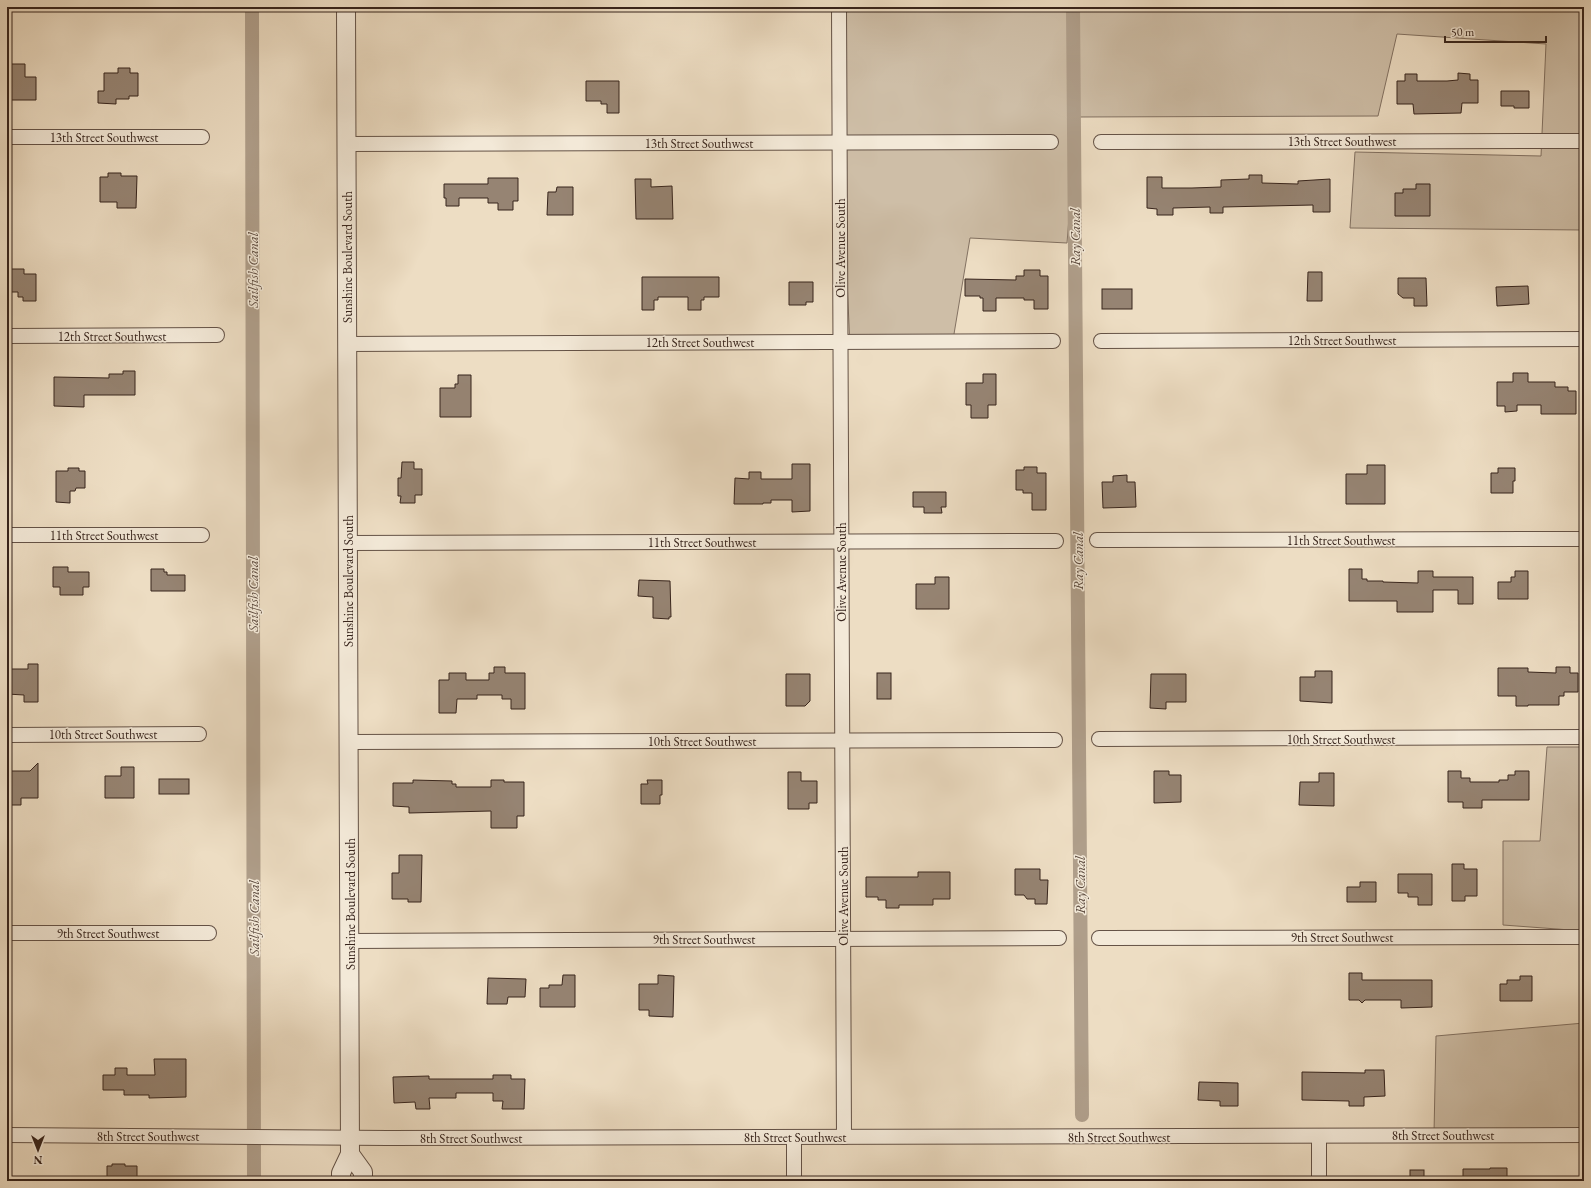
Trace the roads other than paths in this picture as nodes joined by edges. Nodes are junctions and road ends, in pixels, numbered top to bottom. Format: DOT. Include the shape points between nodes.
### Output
graph roads {
  1 [pos="346,7"];
  2 [pos="839,7"];
  3 [pos="7,137"];
  4 [pos="202,137"];
  5 [pos="1584,141"];
  6 [pos="1051,142"];
  7 [pos="1101,142"];
  8 [pos="840,143"];
  9 [pos="347,144"];
  10 [pos="217,335"];
  11 [pos="7,336"];
  12 [pos="1584,340"];
  13 [pos="1053,341"];
  14 [pos="1101,341"];
  15 [pos="840,342"];
  16 [pos="347,344"];
  17 [pos="7,535"];
  18 [pos="202,535"];
  19 [pos="1584,539"];
  20 [pos="1097,540"];
  21 [pos="1056,541"];
  22 [pos="841,542"];
  23 [pos="348,543"];
  24 [pos="199,734"];
  25 [pos="7,735"];
  26 [pos="1584,737"];
  27 [pos="1099,739"];
  28 [pos="842,740"];
  29 [pos="1055,740"];
  30 [pos="350,742"];
  31 [pos="7,933"];
  32 [pos="209,933"];
  33 [pos="1584,936"];
  34 [pos="1059,938"];
  35 [pos="1099,938"];
  36 [pos="843,939"];
  37 [pos="350,941"];
  38 [pos="7,1135"];
  39 [pos="1584,1135"];
  40 [pos="1319,1136"];
  41 [pos="794,1137"];
  42 [pos="844,1137"];
  43 [pos="350,1146"];
  44 [pos="341,1181"];
  45 [pos="363,1181"];
  46 [pos="794,1181"];
  47 [pos="1319,1181"];
  1 -- 9 [label="street, Sunshine Boulevard South"];
  2 -- 8 [label="street, Olive Avenue South"];
  3 -- 4 [label="street, 13th Street Southwest"];
  5 -- 7 [label="street, 13th Street Southwest"];
  6 -- 8 [label="street, 13th Street Southwest"];
  8 -- 9 [label="street, 13th Street Southwest"];
  8 -- 15 [label="street, Olive Avenue South"];
  9 -- 16 [label="street, Sunshine Boulevard South"];
  10 -- 11 [label="street, 12th Street Southwest"];
  12 -- 14 [label="street, 12th Street Southwest"];
  13 -- 15 [label="street, 12th Street Southwest"];
  15 -- 16 [label="street, 12th Street Southwest"];
  15 -- 22 [label="street, Olive Avenue South"];
  16 -- 23 [label="street, Sunshine Boulevard South"];
  17 -- 18 [label="street, 11th Street Southwest"];
  19 -- 20 [label="street, 11th Street Southwest"];
  21 -- 22 [label="street, 11th Street Southwest"];
  22 -- 23 [label="street, 11th Street Southwest"];
  22 -- 28 [label="street, Olive Avenue South"];
  23 -- 30 [label="street, Sunshine Boulevard South"];
  24 -- 25 [label="street, 10th Street Southwest"];
  26 -- 27 [label="street, 10th Street Southwest"];
  28 -- 29 [label="street, 10th Street Southwest"];
  28 -- 30 [label="street, 10th Street Southwest"];
  28 -- 36 [label="street, Olive Avenue South"];
  30 -- 37 [label="street, Sunshine Boulevard South"];
  31 -- 32 [label="street, 9th Street Southwest"];
  33 -- 35 [label="street, 9th Street Southwest"];
  34 -- 36 [label="street, 9th Street Southwest"];
  36 -- 37 [label="street, 9th Street Southwest"];
  36 -- 42 [label="street, Olive Avenue South"];
  37 -- 43 [label="street, Sunshine Boulevard South"];
  38 -- 43 [label="street, 8th Street Southwest" via="283,1138"];
  39 -- 40 [label="street, 8th Street Southwest"];
  40 -- 42 [label="street, 8th Street Southwest"];
  40 -- 47 [label="street"];
  41 -- 42 [label="street, 8th Street Southwest"];
  41 -- 43 [label="street, 8th Street Southwest"];
  41 -- 46 [label="street"];
  43 -- 44 [label="street, Sunshine Boulevard South"];
  43 -- 45 [label="street" via="363,1172"];
}
